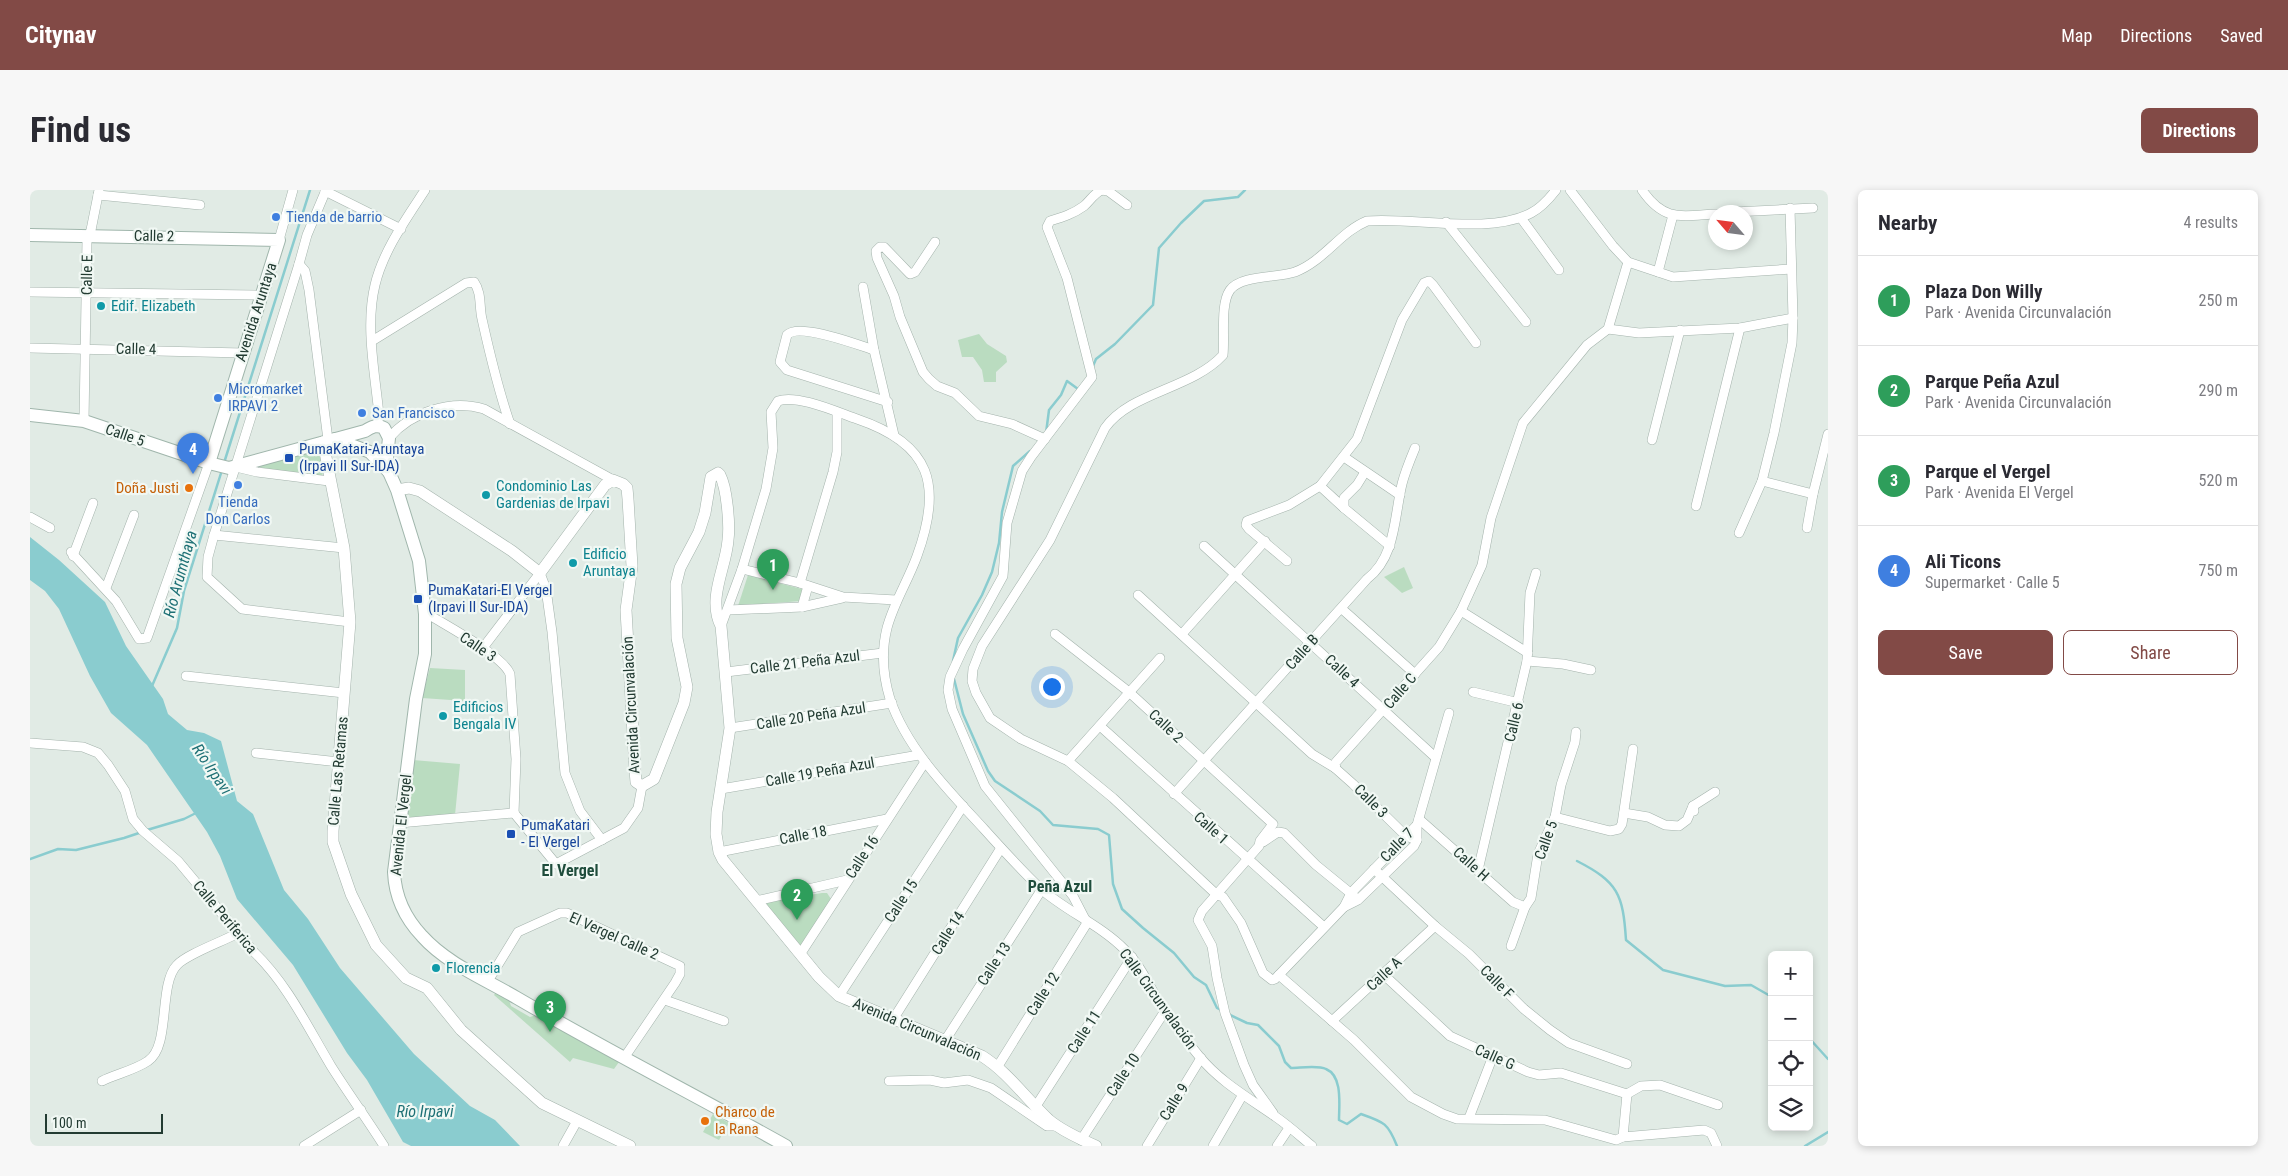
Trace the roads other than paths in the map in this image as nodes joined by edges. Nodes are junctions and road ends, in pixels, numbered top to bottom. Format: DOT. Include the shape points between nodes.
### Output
graph roads {
  1 [pos="293,190"];
  2 [pos="425,190"];
  3 [pos="1102,190"];
  4 [pos="1556,190"];
  5 [pos="1570,190"];
  6 [pos="1642,190"];
  7 [pos="325,191"];
  8 [pos="99,192"];
  9 [pos="340,194"];
  10 [pos="200,205"];
  11 [pos="1127,205"];
  12 [pos="1790,208"];
  13 [pos="1813,208"];
  14 [pos="1753,211"];
  15 [pos="1708,214"];
  16 [pos="1673,215"];
  17 [pos="1521,218"];
  18 [pos="1446,222"];
  19 [pos="401,229"];
  20 [pos="30,235"];
  21 [pos="89,235"];
  22 [pos="278,240"];
  23 [pos="935,242"];
  24 [pos="1628,262"];
  25 [pos="299,264"];
  26 [pos="1791,269"];
  27 [pos="1559,270"];
  28 [pos="1658,272"];
  29 [pos="863,287"];
  30 [pos="30,292"];
  31 [pos="87,293"];
  32 [pos="261,297"];
  33 [pos="1793,318"];
  34 [pos="1526,322"];
  35 [pos="1740,328"];
  36 [pos="1608,329"];
  37 [pos="1680,330"];
  38 [pos="372,341"];
  39 [pos="1476,343"];
  40 [pos="30,348"];
  41 [pos="86,348"];
  42 [pos="874,350"];
  43 [pos="243,353"];
  44 [pos="888,402"];
  45 [pos="837,412"];
  46 [pos="30,415"];
  47 [pos="84,421"];
  48 [pos="510,424"];
  49 [pos="377,426"];
  50 [pos="364,431"];
  51 [pos="1828,434"];
  52 [pos="894,435"];
  53 [pos="1045,439"];
  54 [pos="329,440"];
  55 [pos="1652,440"];
  56 [pos="388,442"];
  57 [pos="1415,448"];
  58 [pos="367,451"];
  59 [pos="1344,457"];
  60 [pos="223,466"];
  61 [pos="389,472"];
  62 [pos="1365,472"];
  63 [pos="613,480"];
  64 [pos="1762,480"];
  65 [pos="329,481"];
  66 [pos="1320,486"];
  67 [pos="397,490"];
  68 [pos="1813,494"];
  69 [pos="1400,495"];
  70 [pos="93,503"];
  71 [pos="1696,506"];
  72 [pos="1344,508"];
  73 [pos="134,515"];
  74 [pos="30,516"];
  75 [pos="50,528"];
  76 [pos="1807,528"];
  77 [pos="1739,533"];
  78 [pos="214,535"];
  79 [pos="1265,541"];
  80 [pos="1204,546"];
  81 [pos="1390,546"];
  82 [pos="344,548"];
  83 [pos="1287,562"];
  84 [pos="742,569"];
  85 [pos="540,573"];
  86 [pos="1536,573"];
  87 [pos="1235,575"];
  88 [pos="804,585"];
  89 [pos="106,588"];
  90 [pos="1002,595"];
  91 [pos="1138,595"];
  92 [pos="843,597"];
  93 [pos="896,600"];
  94 [pos="802,607"];
  95 [pos="1342,609"];
  96 [pos="728,610"];
  97 [pos="1461,611"];
  98 [pos="425,614"];
  99 [pos="350,622"];
  100 [pos="721,626"];
  101 [pos="1055,634"];
  102 [pos="1182,634"];
  103 [pos="1310,641"];
  104 [pos="482,649"];
  105 [pos="883,652"];
  106 [pos="1527,657"];
  107 [pos="1160,658"];
  108 [pos="1591,670"];
  109 [pos="726,672"];
  110 [pos="1415,674"];
  111 [pos="186,676"];
  112 [pos="1129,692"];
  113 [pos="1473,692"];
  114 [pos="344,693"];
  115 [pos="1256,702"];
  116 [pos="892,703"];
  117 [pos="1519,703"];
  118 [pos="1385,710"];
  119 [pos="1449,713"];
  120 [pos="1100,726"];
  121 [pos="730,728"];
  122 [pos="1576,732"];
  123 [pos="30,742"];
  124 [pos="1634,749"];
  125 [pos="256,753"];
  126 [pos="1435,757"];
  127 [pos="922,758"];
  128 [pos="1204,760"];
  129 [pos="1068,761"];
  130 [pos="339,762"];
  131 [pos="1334,768"];
  132 [pos="642,786"];
  133 [pos="721,789"];
  134 [pos="1715,792"];
  135 [pos="1174,794"];
  136 [pos="963,806"];
  137 [pos="1693,806"];
  138 [pos="514,813"];
  139 [pos="1624,813"];
  140 [pos="1555,817"];
  141 [pos="887,819"];
  142 [pos="1694,819"];
  143 [pos="1418,822"];
  144 [pos="399,823"];
  145 [pos="1406,836"];
  146 [pos="602,840"];
  147 [pos="1417,840"];
  148 [pos="1259,846"];
  149 [pos="1001,848"];
  150 [pos="719,852"];
  151 [pos="1247,860"];
  152 [pos="1374,869"];
  153 [pos="1478,870"];
  154 [pos="1382,876"];
  155 [pos="847,880"];
  156 [pos="1042,890"];
  157 [pos="1218,895"];
  158 [pos="1355,896"];
  159 [pos="756,900"];
  160 [pos="1525,907"];
  161 [pos="1087,923"];
  162 [pos="1436,926"];
  163 [pos="1324,927"];
  164 [pos="238,934"];
  165 [pos="1510,946"];
  166 [pos="801,954"];
  167 [pos="1132,957"];
  168 [pos="1279,975"];
  169 [pos="1384,975"];
  170 [pos="488,981"];
  171 [pos="840,996"];
  172 [pos="665,1000"];
  173 [pos="1164,1011"];
  174 [pos="894,1018"];
  175 [pos="724,1021"];
  176 [pos="1332,1021"];
  177 [pos="946,1039"];
  178 [pos="1493,1056"];
  179 [pos="624,1058"];
  180 [pos="1201,1058"];
  181 [pos="1627,1064"];
  182 [pos="998,1066"];
  183 [pos="102,1080"];
  184 [pos="889,1081"];
  185 [pos="1627,1094"];
  186 [pos="1242,1096"];
  187 [pos="1718,1105"];
  188 [pos="1036,1106"];
  189 [pos="361,1110"];
  190 [pos="1276,1117"];
  191 [pos="1469,1118"];
  192 [pos="577,1121"];
  193 [pos="1058,1126"];
  194 [pos="1289,1128"];
  195 [pos="1623,1137"];
  196 [pos="1081,1140"];
  197 [pos="304,1146"];
  198 [pos="384,1146"];
  199 [pos="563,1146"];
  200 [pos="630,1146"];
  201 [pos="786,1146"];
  202 [pos="1096,1146"];
  203 [pos="1147,1146"];
  204 [pos="1213,1146"];
  205 [pos="1277,1146"];
  206 [pos="1312,1146"];
  207 [pos="1717,1146"];
  1 -- 22 [label="street, Avenida Aruntaya"];
  2 -- 19 [label="street"];
  3 -- 11 [label="street"];
  3 -- 53 [label="street" via="1085,205 1064,218 1050,221 1046,227 1067,278 1092,377"];
  4 -- 17 [label="street" via="1548,201"];
  5 -- 24 [label="street"];
  6 -- 16 [label="street" via="1657,209"];
  7 -- 9 [label="street"];
  7 -- 25 [label="street"];
  8 -- 10 [label="street"];
  8 -- 21 [label="street, Calle E"];
  9 -- 19 [label="street"];
  12 -- 13 [label="street"];
  12 -- 14 [label="street"];
  12 -- 26 [label="street"];
  15 -- 16 [label="street"];
  16 -- 28 [label="street"];
  17 -- 18 [label="street" via="1507,222"];
  17 -- 27 [label="street"];
  18 -- 34 [label="street"];
  18 -- 90 [label="street" via="1367,221 1318,260 1296,271 1238,283 1229,291 1224,305 1223,354 1215,364 1180,384 1113,416 1050,540"];
  19 -- 38 [label="street" via="374,286"];
  20 -- 21 [label="main road, Calle 2"];
  21 -- 22 [label="main road, Calle 2"];
  21 -- 31 [label="street, Calle E"];
  22 -- 32 [label="main road, Avenida Aruntaya"];
  23 -- 53 [label="street" via="916,272 910,274 884,247 876,251 923,372 937,386 955,393 979,416 1012,424"];
  24 -- 28 [label="street"];
  24 -- 36 [label="street"];
  25 -- 54 [label="street" via="305,271 309,290"];
  25 -- 60 [label="street"];
  26 -- 28 [label="street" via="1673,276"];
  26 -- 33 [label="street"];
  29 -- 42 [label="street"];
  30 -- 31 [label="street"];
  31 -- 32 [label="street"];
  31 -- 41 [label="street, Calle E"];
  32 -- 43 [label="main road, Avenida Aruntaya"];
  33 -- 35 [label="street"];
  33 -- 64 [label="street" via="1792,343"];
  35 -- 37 [label="street"];
  35 -- 71 [label="street"];
  36 -- 37 [label="street" via="1638,333"];
  36 -- 97 [label="street, Calle C" via="1587,345 1523,423 1491,518 1482,565"];
  37 -- 55 [label="street"];
  38 -- 48 [label="street" via="466,283 474,282 498,390"];
  38 -- 49 [label="street" via="379,415"];
  39 -- 59 [label="street" via="1434,285 1424,283 1402,320 1357,439"];
  40 -- 41 [label="street, Calle 4"];
  41 -- 43 [label="street, Calle 4"];
  41 -- 47 [label="street, Calle E"];
  42 -- 44 [label="street"];
  42 -- 44 [label="street" via="797,331 787,335 780,362 787,370"];
  43 -- 60 [label="main road, Avenida Aruntaya"];
  44 -- 52 [label="street"];
  45 -- 52 [label="street, Calle Circunvalación"];
  45 -- 84 [label="street, Calle Circunvalación" via="784,398 773,406 772,466"];
  45 -- 88 [label="street" via="837,452"];
  46 -- 47 [label="main road, Calle 5"];
  47 -- 60 [label="main road, Calle 5"];
  48 -- 56 [label="street, Avenida Circunvalación" via="469,404 432,410 399,426"];
  48 -- 63 [label="street, Avenida Circunvalación"];
  49 -- 50 [label="main road"];
  49 -- 56 [label="main road" via="384,428"];
  50 -- 54 [label="main road"];
  50 -- 58 [label="main road" via="362,440"];
  51 -- 68 [label="street"];
  52 -- 93 [label="street, Calle Circunvalación" via="914,450 920,461 926,476 929,507 917,557"];
  53 -- 90 [label="street" via="1026,463 1007,523"];
  54 -- 58 [label="main road"];
  54 -- 60 [label="main road"];
  54 -- 65 [label="street, Calle Las Retamas"];
  56 -- 58 [label="main road" via="378,453"];
  56 -- 61 [label="main road"];
  57 -- 69 [label="street, Calle B"];
  58 -- 61 [label="main road"];
  59 -- 62 [label="street"];
  59 -- 66 [label="street"];
  60 -- 65 [label="street"];
  60 -- 78 [label="street"];
  60 -- 89 [label="street" via="147,638 139,639"];
  61 -- 67 [label="main road, Avenida El Vergel"];
  62 -- 69 [label="street"];
  62 -- 72 [label="street" via="1344,498"];
  63 -- 85 [label="street" via="605,485"];
  63 -- 132 [label="street, Avenida Circunvalación" via="627,488 632,566 626,610 636,782"];
  64 -- 68 [label="street"];
  64 -- 77 [label="street"];
  65 -- 82 [label="street, Calle Las Retamas"];
  66 -- 72 [label="street"];
  66 -- 79 [label="street" via="1289,505 1248,519 1247,527"];
  67 -- 85 [label="street" via="409,488 420,491"];
  67 -- 98 [label="main road, Avenida El Vergel" via="419,561"];
  68 -- 76 [label="street"];
  69 -- 81 [label="street, Calle B"];
  70 -- 89 [label="street" via="72,554"];
  72 -- 81 [label="street"];
  73 -- 89 [label="street"];
  74 -- 75 [label="street"];
  78 -- 82 [label="street"];
  78 -- 99 [label="street" via="207,577 242,609"];
  79 -- 83 [label="street"];
  79 -- 87 [label="street"];
  80 -- 87 [label="street, Calle 4"];
  81 -- 95 [label="street, Calle B" via="1376,572"];
  82 -- 99 [label="street, Calle Las Retamas"];
  84 -- 88 [label="street"];
  84 -- 96 [label="street"];
  85 -- 104 [label="street"];
  85 -- 146 [label="street" via="550,615 565,773 580,811"];
  86 -- 106 [label="street, Calle 6" via="1530,593"];
  87 -- 102 [label="street"];
  87 -- 103 [label="street, Calle 4"];
  88 -- 92 [label="street"];
  88 -- 94 [label="street"];
  90 -- 129 [label="street" via="976,658 972,681 976,693 990,718 1040,749"];
  90 -- 161 [label="street" via="950,677 948,690 952,709 985,786 1073,896"];
  91 -- 102 [label="street, Calle 3"];
  92 -- 93 [label="street"];
  92 -- 94 [label="street"];
  93 -- 105 [label="street, Calle Circunvalación"];
  94 -- 96 [label="street"];
  95 -- 103 [label="street, Calle B"];
  95 -- 110 [label="street"];
  96 -- 100 [label="street"];
  97 -- 106 [label="street"];
  97 -- 110 [label="street, Calle C" via="1439,648"];
  98 -- 104 [label="street, Calle 3"];
  98 -- 144 [label="main road, Avenida El Vergel" via="424,666 416,699"];
  99 -- 114 [label="street, Calle Las Retamas"];
  100 -- 109 [label="street, Avenida Circunvalación"];
  100 -- 132 [label="street, Avenida Circunvalación" via="716,615 716,596 728,540 722,479 718,473 711,477 699,532 680,568 676,584 677,638 687,686 684,704 654,779"];
  101 -- 112 [label="street, Calle 2"];
  102 -- 115 [label="street, Calle 3"];
  103 -- 115 [label="street, Calle B"];
  103 -- 118 [label="street, Calle 4"];
  104 -- 138 [label="street, Calle 3" via="502,663 510,674 516,759"];
  105 -- 109 [label="street, Calle 21 Peña Azul"];
  105 -- 116 [label="street, Calle Circunvalación" via="884,680"];
  106 -- 108 [label="street"];
  106 -- 117 [label="street, Calle 6"];
  107 -- 112 [label="street"];
  109 -- 121 [label="street, Avenida Circunvalación"];
  110 -- 118 [label="street, Calle C"];
  111 -- 114 [label="street"];
  112 -- 120 [label="street"];
  112 -- 128 [label="street, Calle 2"];
  113 -- 117 [label="street"];
  114 -- 130 [label="street, Calle Las Retamas"];
  115 -- 128 [label="street, Calle B"];
  115 -- 131 [label="street, Calle 3" via="1312,754"];
  116 -- 121 [label="street, Calle 20 Peña Azul"];
  116 -- 127 [label="street, Calle Circunvalación"];
  117 -- 153 [label="street, Calle 6"];
  118 -- 126 [label="street, Calle 4"];
  118 -- 131 [label="street, Calle C"];
  119 -- 126 [label="street"];
  120 -- 129 [label="street"];
  120 -- 135 [label="street, Calle 1"];
  121 -- 133 [label="street, Avenida Circunvalación"];
  122 -- 140 [label="street, Calle 5"];
  123 -- 164 [label="street, Calle Periferica" via="83,747 98,753 124,791 133,819 178,861"];
  124 -- 139 [label="street"];
  125 -- 130 [label="street"];
  126 -- 143 [label="street"];
  127 -- 133 [label="street, Calle 19 Peña Azul"];
  127 -- 136 [label="street, Calle Circunvalación"];
  127 -- 141 [label="street, Calle 16"];
  128 -- 135 [label="street, Calle B"];
  128 -- 148 [label="street, Calle 2" via="1273,824"];
  129 -- 157 [label="street"];
  130 -- 192 [label="street, Calle Las Retamas" via="333,842 351,894 376,945 406,978 427,988 460,1030 542,1102"];
  131 -- 145 [label="street, Calle 3"];
  132 -- 146 [label="street" via="638,808 624,828"];
  133 -- 150 [label="street, Avenida Circunvalación" via="716,834"];
  134 -- 137 [label="street"];
  135 -- 151 [label="street, Calle 1"];
  136 -- 149 [label="street, Calle Circunvalación"];
  136 -- 171 [label="street, Calle 15"];
  137 -- 139 [label="street" via="1687,820 1679,826"];
  137 -- 142 [label="street"];
  138 -- 144 [label="street"];
  138 -- 146 [label="street" via="556,864"];
  139 -- 140 [label="street" via="1621,827 1615,831"];
  140 -- 160 [label="street, Calle 5" via="1541,845 1531,898"];
  141 -- 150 [label="street, Calle 18"];
  141 -- 155 [label="street, Calle 16"];
  143 -- 145 [label="street, Calle 7"];
  143 -- 147 [label="street, Calle 7"];
  143 -- 153 [label="street, Calle H"];
  144 -- 170 [label="main road, Avenida El Vergel" via="394,884 406,914 431,945"];
  145 -- 147 [label="street"];
  145 -- 152 [label="street, Calle 7"];
  147 -- 154 [label="street, Calle 7"];
  148 -- 151 [label="street"];
  148 -- 158 [label="street" via="1274,834 1284,833 1316,865"];
  149 -- 156 [label="street, Calle Circunvalación"];
  149 -- 174 [label="street, Calle 14"];
  150 -- 159 [label="street, Avenida Circunvalación" via="735,877"];
  151 -- 157 [label="street"];
  151 -- 163 [label="street, Calle 1"];
  152 -- 154 [label="street, Calle F"];
  152 -- 158 [label="street, Calle 7"];
  153 -- 160 [label="street, Calle H" via="1513,902"];
  154 -- 158 [label="street, Calle 7"];
  154 -- 162 [label="street, Calle F"];
  155 -- 159 [label="street"];
  155 -- 166 [label="street, Calle 16"];
  156 -- 161 [label="street, Calle Circunvalación"];
  156 -- 177 [label="street, Calle 13"];
  157 -- 168 [label="street" via="1223,897 1241,923 1263,973 1272,980"];
  157 -- 190 [label="street" via="1198,920 1212,946 1225,1013 1244,1065"];
  158 -- 163 [label="street, Calle 7"];
  159 -- 166 [label="street, Avenida Circunvalación"];
  160 -- 165 [label="street, Calle 5"];
  161 -- 167 [label="street, Calle Circunvalación"];
  161 -- 182 [label="street, Calle 12"];
  162 -- 169 [label="street, Calle A"];
  162 -- 181 [label="street, Calle F" via="1550,1030 1570,1043"];
  163 -- 168 [label="street, Calle 7"];
  164 -- 183 [label="street" via="178,964 172,974 155,1054 148,1061"];
  164 -- 189 [label="street, Calle Periferica" via="294,1000 331,1066"];
  166 -- 171 [label="street, Avenida Circunvalación"];
  167 -- 173 [label="street, Calle Circunvalación"];
  167 -- 188 [label="street, Calle 11"];
  168 -- 176 [label="street"];
  169 -- 176 [label="street, Calle A"];
  169 -- 178 [label="street, Calle G" via="1450,1036"];
  170 -- 172 [label="street, El Vergel Calle 2" via="518,932 560,913 567,913 680,966 680,974"];
  170 -- 179 [label="main road, Avenida El Vergel"];
  171 -- 174 [label="street, Avenida Circunvalación"];
  172 -- 175 [label="street"];
  172 -- 179 [label="street"];
  173 -- 180 [label="street, Calle Circunvalación"];
  173 -- 196 [label="street, Calle 10"];
  174 -- 177 [label="street, Avenida Circunvalación"];
  176 -- 191 [label="street" via="1411,1097 1443,1114 1457,1119"];
  177 -- 182 [label="street, Avenida Circunvalación"];
  178 -- 185 [label="street, Calle G" via="1533,1073 1561,1073"];
  178 -- 191 [label="street"];
  179 -- 201 [label="main road, Avenida El Vergel"];
  180 -- 186 [label="street, Calle Circunvalación"];
  180 -- 203 [label="street, Calle 9"];
  182 -- 188 [label="street, Avenida Circunvalación"];
  184 -- 193 [label="street" via="944,1083 968,1080 991,1088 1047,1126"];
  185 -- 187 [label="street" via="1641,1086 1660,1085"];
  185 -- 195 [label="street"];
  186 -- 190 [label="street, Calle Circunvalación"];
  186 -- 204 [label="street"];
  188 -- 193 [label="street, Avenida Circunvalación"];
  189 -- 197 [label="street"];
  189 -- 198 [label="street, Calle Periferica"];
  190 -- 194 [label="street, Calle Circunvalación"];
  191 -- 195 [label="street" via="1545,1120 1616,1140"];
  192 -- 199 [label="street"];
  192 -- 200 [label="street, Calle Las Retamas"];
  193 -- 196 [label="street, Avenida Circunvalación"];
  194 -- 205 [label="street"];
  194 -- 206 [label="street, Calle Circunvalación"];
  195 -- 207 [label="street" via="1704,1130 1711,1133"];
  196 -- 202 [label="street, Avenida Circunvalación"];
}
